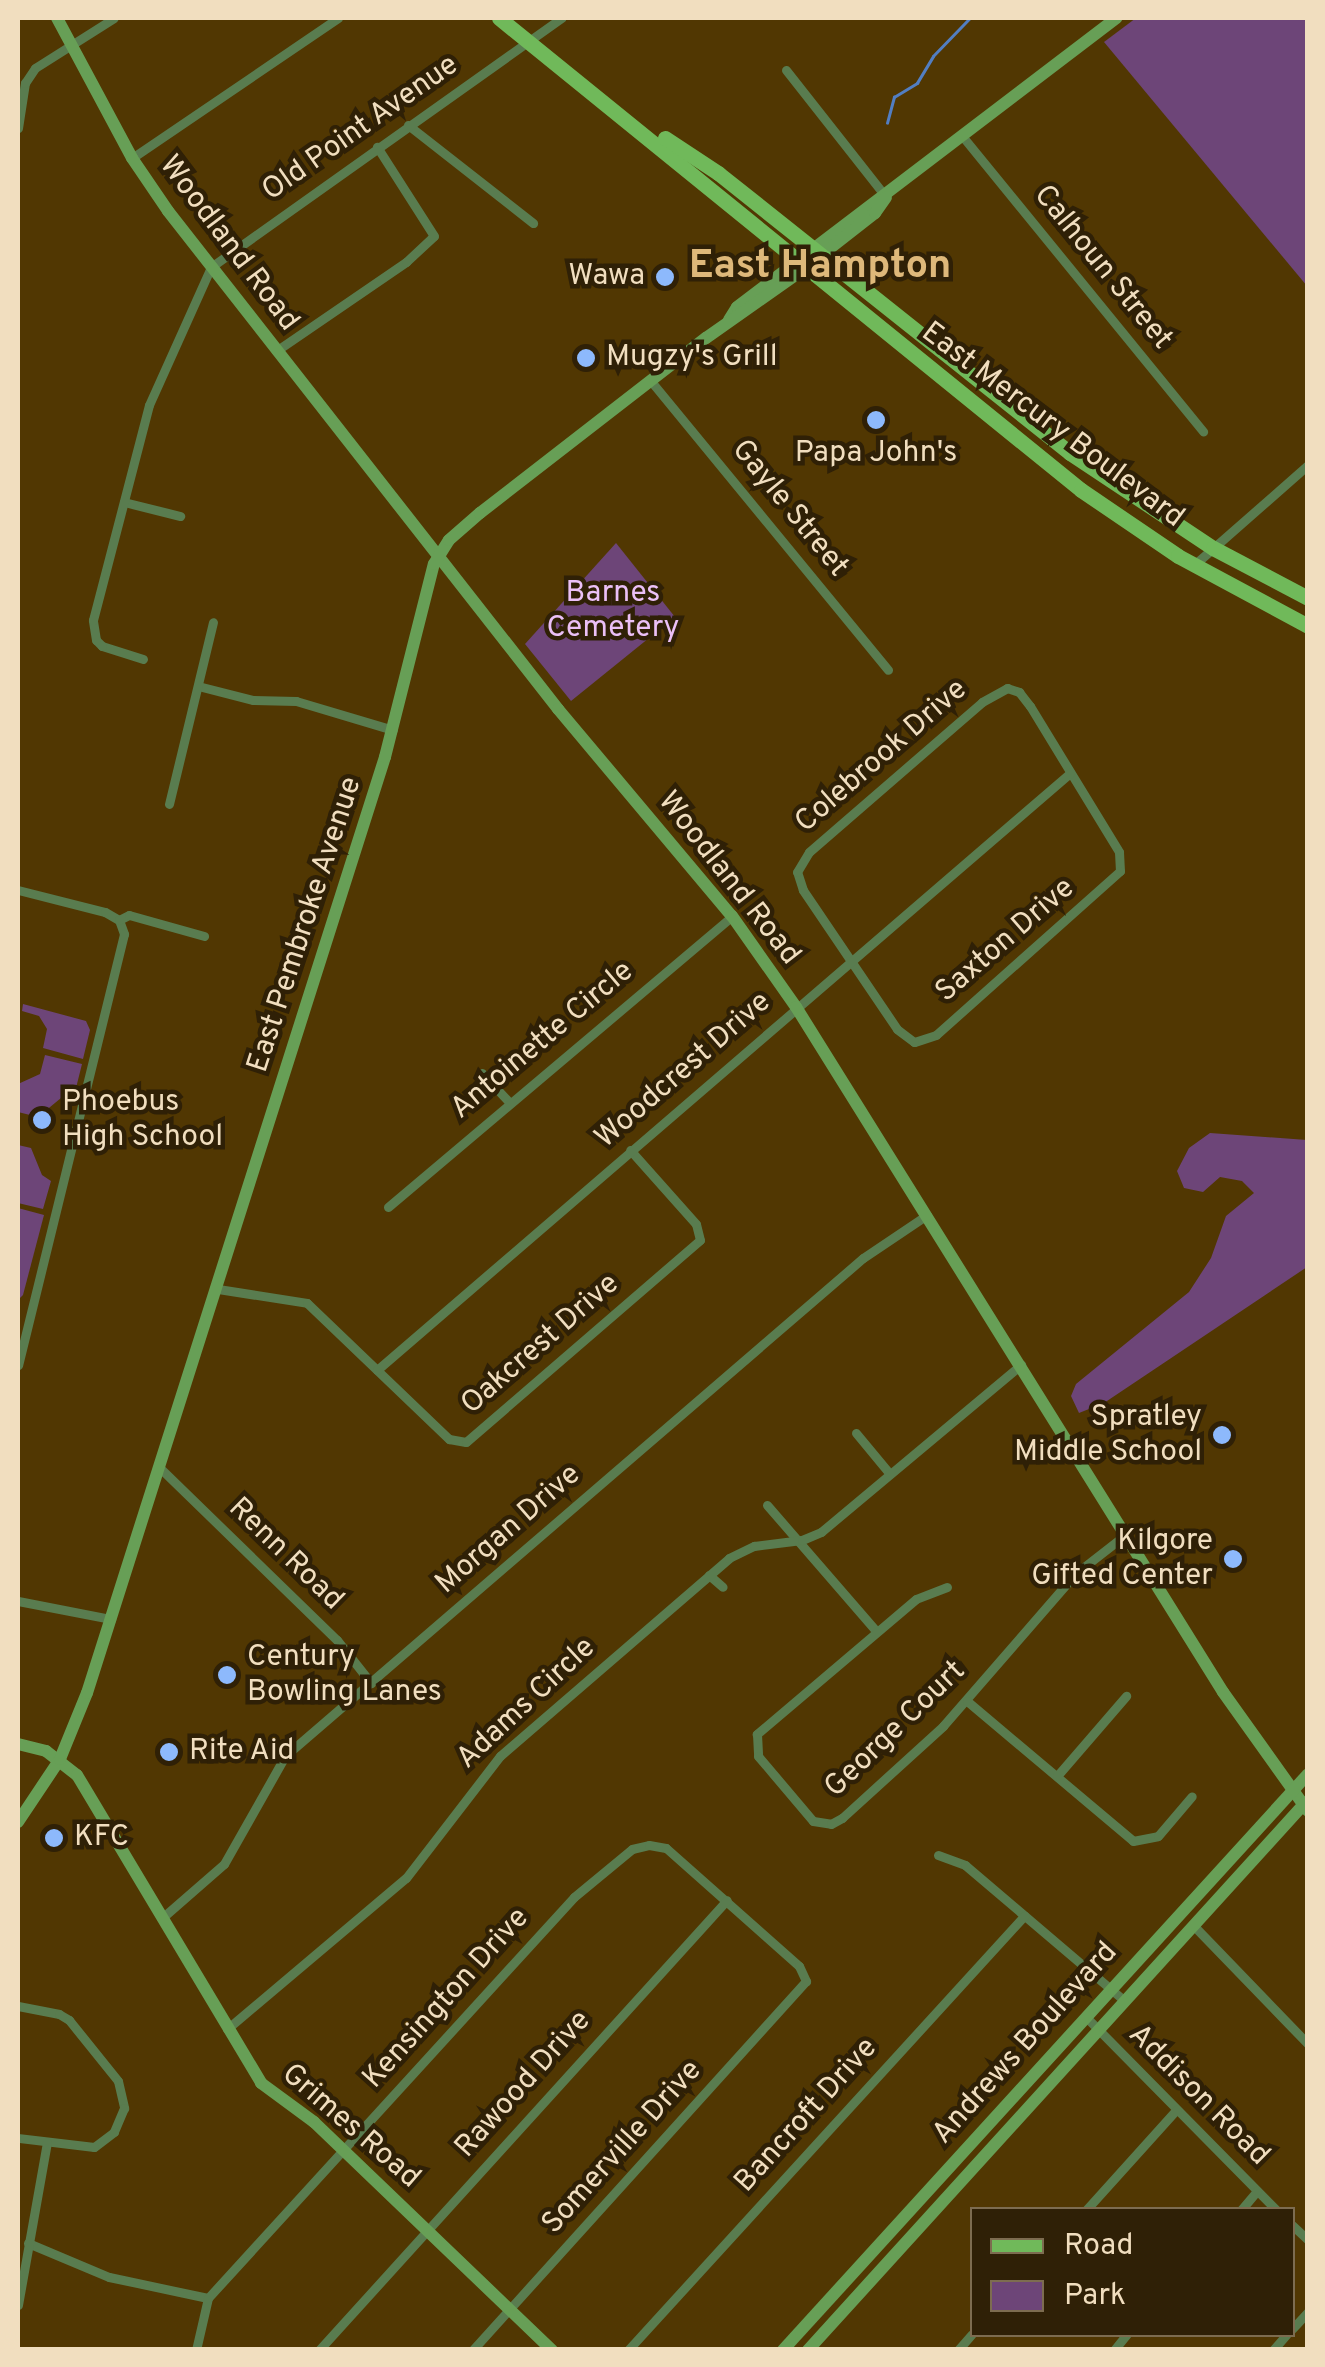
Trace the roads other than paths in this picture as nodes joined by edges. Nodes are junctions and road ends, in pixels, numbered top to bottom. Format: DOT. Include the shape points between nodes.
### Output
graph roads {
  1 [pos="57,18"];
  2 [pos="114,18"];
  3 [pos="338,18"];
  4 [pos="499,18"];
  5 [pos="514,18"];
  6 [pos="562,18"];
  7 [pos="1116,18"];
  8 [pos="533,38"];
  9 [pos="72,45"];
  10 [pos="786,70"];
  11 [pos="408,126"];
  12 [pos="18,128"];
  13 [pos="962,137"];
  14 [pos="377,148"];
  15 [pos="132,158"];
  16 [pos="886,197"];
  17 [pos="533,222"];
  18 [pos="816,253"];
  19 [pos="801,265"];
  20 [pos="211,267"];
  21 [pos="276,351"];
  22 [pos="650,380"];
  23 [pos="1202,431"];
  24 [pos="1308,465"];
  25 [pos="124,502"];
  26 [pos="180,516"];
  27 [pos="1213,548"];
  28 [pos="438,556"];
  29 [pos="1194,565"];
  30 [pos="1308,598"];
  31 [pos="214,622"];
  32 [pos="1308,626"];
  33 [pos="143,660"];
  34 [pos="888,670"];
  35 [pos="198,686"];
  36 [pos="392,730"];
  37 [pos="1070,773"];
  38 [pos="169,804"];
  39 [pos="18,890"];
  40 [pos="732,916"];
  41 [pos="119,920"];
  42 [pos="204,936"];
  43 [pos="852,962"];
  44 [pos="796,1008"];
  45 [pos="482,1073"];
  46 [pos="508,1101"];
  47 [pos="630,1150"];
  48 [pos="388,1207"];
  49 [pos="927,1215"];
  50 [pos="218,1289"];
  51 [pos="18,1365"];
  52 [pos="1021,1365"];
  53 [pos="377,1370"];
  54 [pos="856,1434"];
  55 [pos="160,1468"];
  56 [pos="890,1474"];
  57 [pos="768,1505"];
  58 [pos="1125,1536"];
  59 [pos="802,1540"];
  60 [pos="709,1576"];
  61 [pos="723,1587"];
  62 [pos="947,1587"];
  63 [pos="18,1601"];
  64 [pos="111,1619"];
  65 [pos="876,1631"];
  66 [pos="371,1682"];
  67 [pos="1126,1696"];
  68 [pos="967,1701"];
  69 [pos="18,1744"];
  70 [pos="60,1760"];
  71 [pos="1308,1774"];
  72 [pos="1057,1776"];
  73 [pos="1292,1791"];
  74 [pos="1192,1796"];
  75 [pos="1306,1806"];
  76 [pos="18,1822"];
  77 [pos="938,1855"];
  78 [pos="727,1900"];
  79 [pos="1024,1916"];
  80 [pos="162,1918"];
  81 [pos="1193,1925"];
  82 [pos="1111,1988"];
  83 [pos="1125,2000"];
  84 [pos="18,2006"];
  85 [pos="1086,2017"];
  86 [pos="227,2029"];
  87 [pos="1098,2030"];
  88 [pos="1308,2044"];
  89 [pos="1176,2110"];
  90 [pos="18,2138"];
  91 [pos="47,2143"];
  92 [pos="344,2150"];
  93 [pos="1257,2191"];
  94 [pos="1089,2207"];
  95 [pos="1243,2207"];
  96 [pos="1273,2207"];
  97 [pos="427,2229"];
  98 [pos="28,2242"];
  99 [pos="208,2298"];
  100 [pos="18,2306"];
  101 [pos="510,2308"];
  102 [pos="196,2350"];
  103 [pos="319,2350"];
  104 [pos="474,2350"];
  105 [pos="552,2350"];
  106 [pos="628,2350"];
  107 [pos="784,2350"];
  108 [pos="808,2350"];
  1 -- 9 [label="main road, Woodland Road"];
  2 -- 9 [label="street"];
  3 -- 15 [label="street"];
  4 -- 8 [label="main road, East Mercury Boulevard"];
  5 -- 8 [label="main road, East Mercury Boulevard"];
  6 -- 8 [label="street, Old Point Avenue"];
  7 -- 13 [label="main road, East Pembroke Avenue"];
  8 -- 11 [label="street, Old Point Avenue"];
  8 -- 18 [label="main road, East Mercury Boulevard"];
  8 -- 19 [label="main road, East Mercury Boulevard"];
  9 -- 12 [label="street" via="30,73"];
  9 -- 15 [label="main road, Woodland Road"];
  10 -- 16 [label="street"];
  11 -- 14 [label="street, Old Point Avenue"];
  11 -- 17 [label="street"];
  13 -- 16 [label="main road, East Pembroke Avenue"];
  13 -- 23 [label="street, Calhoun Street"];
  14 -- 20 [label="street, Old Point Avenue"];
  14 -- 21 [label="street" via="434,236"];
  15 -- 20 [label="main road, Woodland Road"];
  16 -- 18 [label="main road, East Pembroke Avenue"];
  18 -- 19 [label="main road, East Pembroke Avenue"];
  18 -- 27 [label="main road, East Mercury Boulevard" via="1026,421"];
  19 -- 22 [label="main road, East Pembroke Avenue" via="743,316"];
  19 -- 29 [label="main road, East Mercury Boulevard" via="1081,490"];
  20 -- 21 [label="main road, Woodland Road"];
  20 -- 25 [label="street" via="149,405"];
  21 -- 28 [label="main road, Woodland Road"];
  22 -- 28 [label="main road, East Pembroke Avenue" via="468,522"];
  22 -- 34 [label="street, Gayle Street"];
  24 -- 27 [label="street"];
  25 -- 26 [label="street"];
  25 -- 33 [label="street" via="92,630 102,646"];
  27 -- 29 [label="street"];
  27 -- 30 [label="main road, East Mercury Boulevard"];
  28 -- 36 [label="main road, East Pembroke Avenue"];
  28 -- 40 [label="main road, Woodland Road"];
  29 -- 32 [label="main road, East Mercury Boulevard"];
  31 -- 35 [label="street"];
  35 -- 36 [label="street" via="259,700 296,700"];
  35 -- 38 [label="street"];
  36 -- 50 [label="main road, East Pembroke Avenue"];
  37 -- 43 [label="street, Woodcrest Drive"];
  37 -- 43 [label="street, Saxton Drive" via="1122,866 1113,881 936,1036 914,1042 897,1029"];
  37 -- 43 [label="street, Colebrook Drive" via="1025,698 1007,688 982,702 803,859 797,872 803,890"];
  39 -- 41 [label="street"];
  40 -- 44 [label="main road, Woodland Road"];
  40 -- 46 [label="street, Antoinette Circle"];
  41 -- 42 [label="street" via="130,915"];
  41 -- 51 [label="street" via="124,943"];
  43 -- 44 [label="street, Woodcrest Drive"];
  44 -- 47 [label="street, Woodcrest Drive"];
  44 -- 49 [label="main road, Woodland Road"];
  45 -- 46 [label="street"];
  46 -- 48 [label="street, Antoinette Circle"];
  47 -- 53 [label="street, Woodcrest Drive"];
  47 -- 53 [label="street, Oakcrest Drive" via="696,1224 697,1244 466,1442 449,1439"];
  49 -- 52 [label="main road, Woodland Road"];
  49 -- 66 [label="street, Morgan Drive" via="863,1258"];
  50 -- 53 [label="street, Oakcrest Drive" via="307,1303"];
  50 -- 55 [label="main road, East Pembroke Avenue"];
  52 -- 56 [label="street, Adams Circle"];
  52 -- 58 [label="main road, Woodland Road"];
  54 -- 56 [label="street"];
  55 -- 64 [label="main road, East Pembroke Avenue"];
  55 -- 66 [label="street, Renn Road"];
  56 -- 59 [label="street, Adams Circle"];
  57 -- 59 [label="street"];
  58 -- 68 [label="street, George Court" via="1074,1574"];
  58 -- 73 [label="main road, Woodland Road"];
  59 -- 60 [label="street, Adams Circle" via="748,1548"];
  59 -- 65 [label="street"];
  60 -- 61 [label="street"];
  60 -- 86 [label="street, Adams Circle" via="500,1756 406,1878"];
  62 -- 65 [label="street, George Court" via="916,1599"];
  63 -- 64 [label="street"];
  64 -- 70 [label="main road, East Pembroke Avenue"];
  65 -- 68 [label="street, George Court" via="755,1739 761,1762 814,1821 842,1818"];
  66 -- 80 [label="street, Morgan Drive" via="280,1762 224,1864"];
  67 -- 72 [label="street"];
  68 -- 72 [label="street"];
  69 -- 70 [label="main road"];
  70 -- 76 [label="main road, East Pembroke Avenue"];
  70 -- 80 [label="main road, Grimes Road" via="77,1775"];
  71 -- 73 [label="main road, Andrews Boulevard"];
  72 -- 74 [label="street" via="1138,1842 1158,1836"];
  73 -- 75 [label="main road, Woodland Road"];
  73 -- 82 [label="main road, Andrews Boulevard"];
  75 -- 81 [label="main road, Andrews Boulevard"];
  77 -- 79 [label="street" via="965,1866"];
  78 -- 92 [label="street, Kensington Drive" via="673,1852 649,1845 624,1854 574,1897"];
  78 -- 97 [label="street, Rawood Drive"];
  78 -- 101 [label="street, Somerville Drive" via="799,1966 806,1978 800,1991"];
  79 -- 82 [label="street"];
  79 -- 106 [label="street, Bancroft Drive"];
  80 -- 86 [label="main road, Grimes Road"];
  81 -- 83 [label="main road, Andrews Boulevard"];
  81 -- 88 [label="street"];
  82 -- 83 [label="street"];
  82 -- 85 [label="main road, Andrews Boulevard"];
  83 -- 87 [label="main road, Andrews Boulevard"];
  84 -- 91 [label="street" via="64,2016 123,2092 123,2117 102,2144"];
  85 -- 87 [label="street, Addison Road"];
  85 -- 107 [label="main road, Andrews Boulevard"];
  86 -- 92 [label="main road, Grimes Road" via="264,2086"];
  87 -- 89 [label="street, Addison Road"];
  87 -- 108 [label="main road, Andrews Boulevard"];
  89 -- 93 [label="street, Addison Road"];
  89 -- 94 [label="street"];
  90 -- 91 [label="street"];
  91 -- 98 [label="street"];
  92 -- 97 [label="main road, Grimes Road"];
  92 -- 99 [label="street, Kensington Drive"];
  93 -- 95 [label="street"];
  93 -- 96 [label="street, Addison Road"];
  97 -- 101 [label="main road, Grimes Road"];
  97 -- 103 [label="street, Rawood Drive"];
  98 -- 99 [label="street" via="109,2277"];
  98 -- 100 [label="street"];
  99 -- 102 [label="street, Kensington Drive"];
  101 -- 104 [label="street, Somerville Drive"];
  101 -- 105 [label="main road, Grimes Road"];
}
